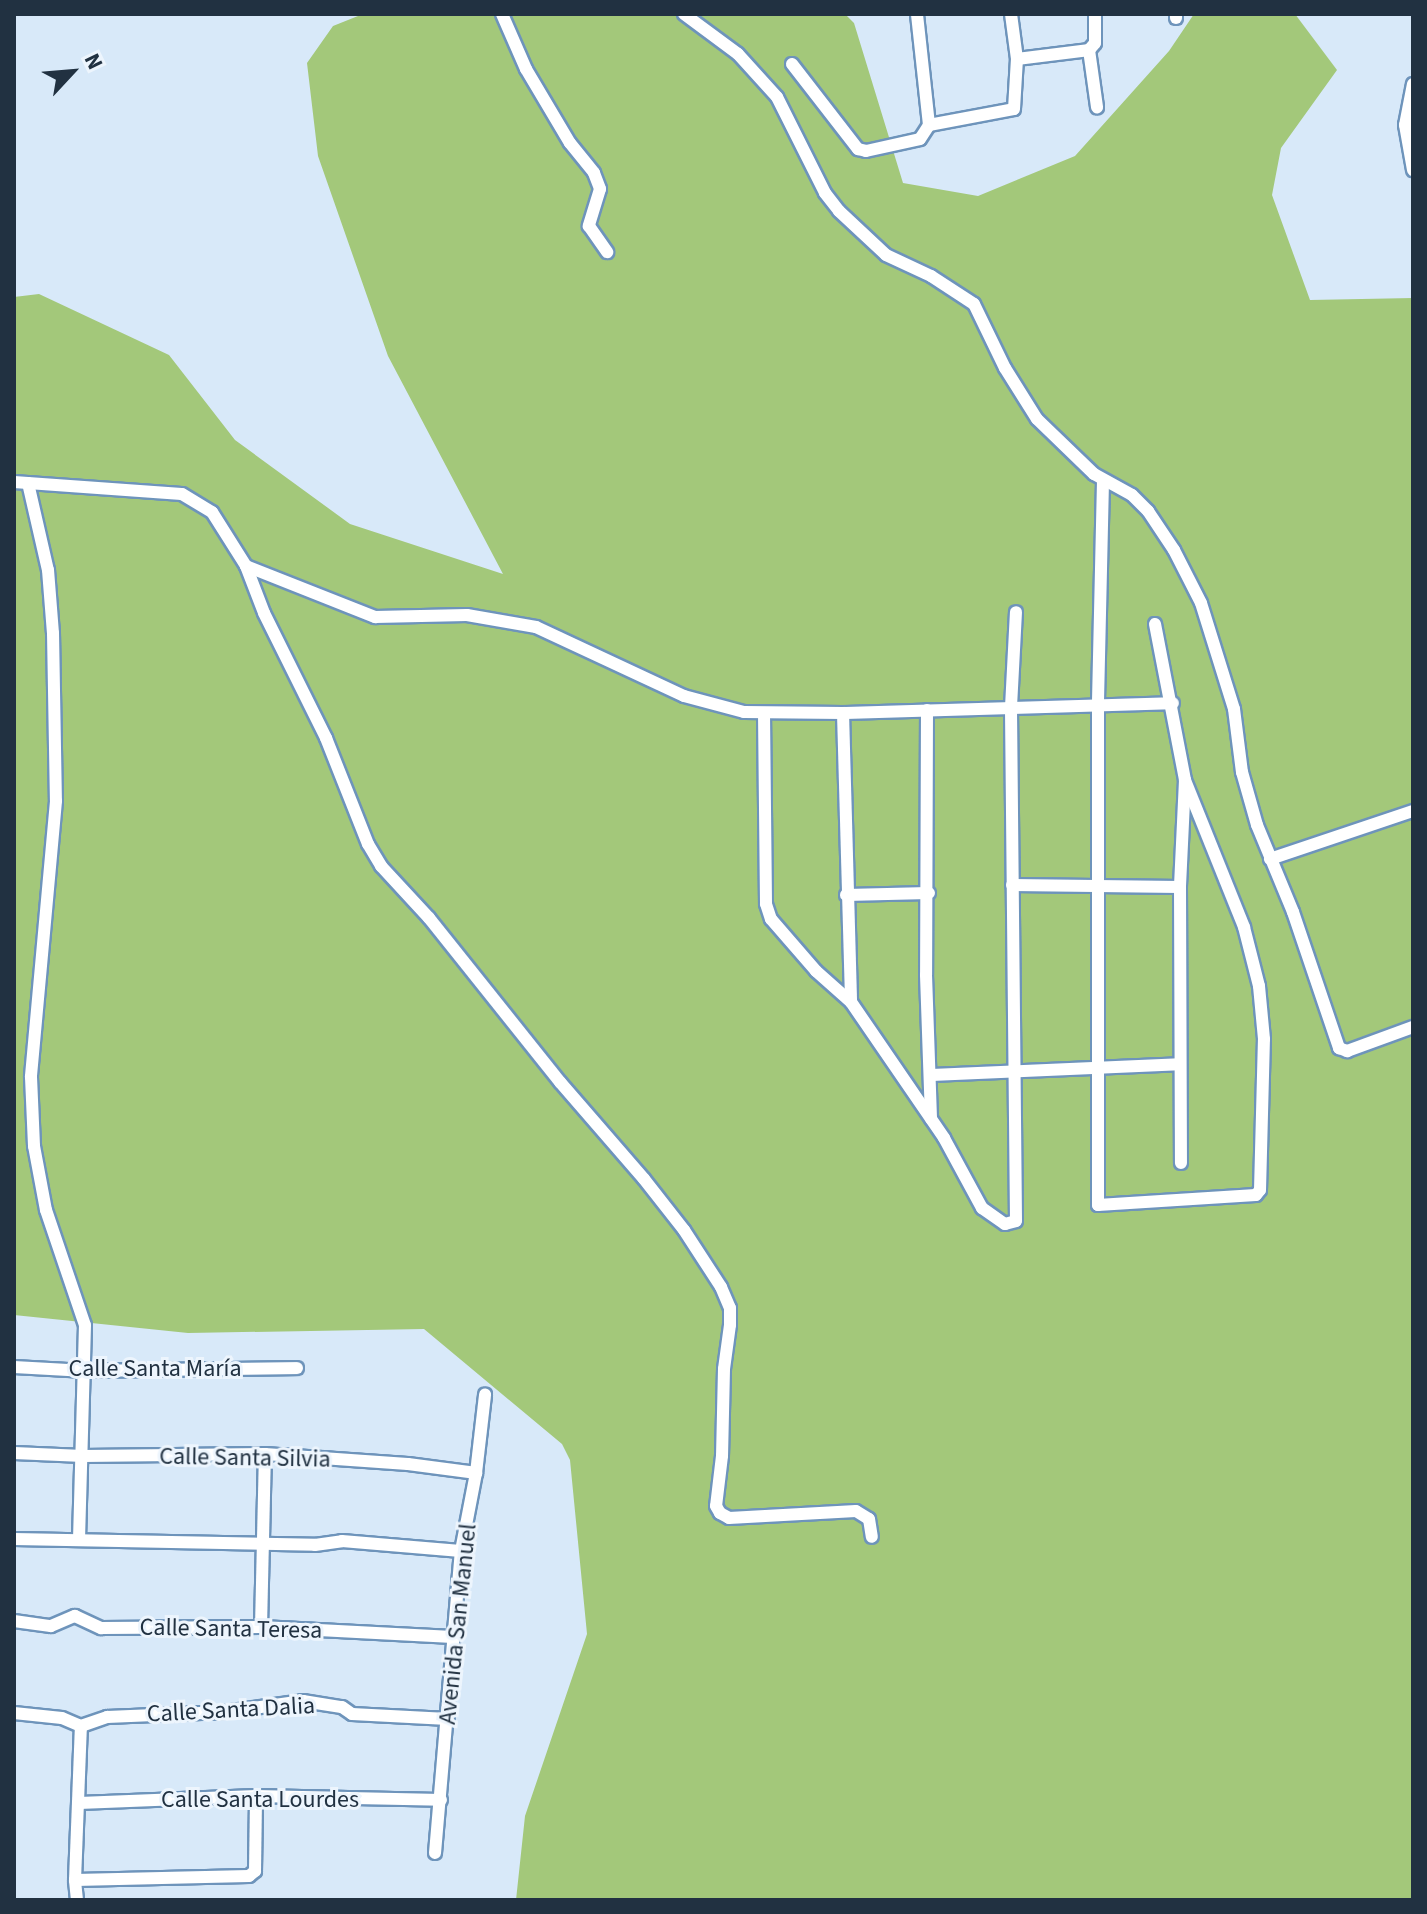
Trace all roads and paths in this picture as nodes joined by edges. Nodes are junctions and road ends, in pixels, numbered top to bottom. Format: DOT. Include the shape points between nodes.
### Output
graph roads {
  1 [pos="502,14"];
  2 [pos="684,14"];
  3 [pos="917,14"];
  4 [pos="1011,14"];
  5 [pos="1095,14"];
  6 [pos="1089,50"];
  7 [pos="1017,59"];
  8 [pos="792,64"];
  9 [pos="1413,84"];
  10 [pos="1097,107"];
  11 [pos="929,125"];
  12 [pos="1413,170"];
  13 [pos="607,252"];
  14 [pos="1103,481"];
  15 [pos="21,483"];
  16 [pos="246,566"];
  17 [pos="1016,612"];
  18 [pos="1155,624"];
  19 [pos="1173,703"];
  20 [pos="1098,706"];
  21 [pos="1011,707"];
  22 [pos="927,710"];
  23 [pos="764,713"];
  24 [pos="843,713"];
  25 [pos="1185,780"];
  26 [pos="1413,811"];
  27 [pos="1270,859"];
  28 [pos="1012,885"];
  29 [pos="1180,887"];
  30 [pos="1096,888"];
  31 [pos="929,893"];
  32 [pos="846,895"];
  33 [pos="851,1002"];
  34 [pos="1413,1027"];
  35 [pos="1179,1064"];
  36 [pos="1095,1069"];
  37 [pos="1013,1072"];
  38 [pos="932,1075"];
  39 [pos="931,1120"];
  40 [pos="1181,1163"];
  41 [pos="14,1367"];
  42 [pos="297,1368"];
  43 [pos="86,1371"];
  44 [pos="485,1395"];
  45 [pos="14,1453"];
  46 [pos="265,1454"];
  47 [pos="83,1456"];
  48 [pos="476,1473"];
  49 [pos="872,1537"];
  50 [pos="14,1539"];
  51 [pos="79,1540"];
  52 [pos="263,1542"];
  53 [pos="461,1551"];
  54 [pos="14,1621"];
  55 [pos="261,1627"];
  56 [pos="453,1637"];
  57 [pos="14,1713"];
  58 [pos="448,1719"];
  59 [pos="81,1726"];
  60 [pos="256,1796"];
  61 [pos="441,1800"];
  62 [pos="79,1803"];
  63 [pos="435,1853"];
  64 [pos="75,1880"];
  65 [pos="77,1900"];
  1 -- 13 [label="street" via="526,69 594,173 600,189 589,226"];
  2 -- 14 [label="street" via="755,70 781,104 839,211 886,255 974,304 1023,399"];
  3 -- 11 [label="street"];
  4 -- 7 [label="street"];
  5 -- 6 [label="street" via="1095,43"];
  6 -- 7 [label="street"];
  6 -- 10 [label="street"];
  7 -- 11 [label="street" via="1014,109"];
  8 -- 11 [label="street" via="858,149 920,139"];
  9 -- 12 [label="street" via="1405,125"];
  14 -- 20 [label="street"];
  14 -- 27 [label="street" via="1132,495 1148,511 1195,587 1228,687 1242,772"];
  15 -- 16 [label="street" via="182,494 212,512"];
  15 -- 43 [label="street" via="49,586 56,801 31,1077 34,1146 46,1210 85,1325"];
  16 -- 23 [label="street" via="375,617 467,615 536,627 684,696"];
  16 -- 49 [label="street" via="381,866 644,1179 721,1287 730,1325 716,1506 720,1513 729,1518 856,1511 869,1519"];
  17 -- 21 [label="street"];
  18 -- 19 [label="street"];
  19 -- 20 [label="street"];
  19 -- 25 [label="street"];
  20 -- 21 [label="street"];
  20 -- 30 [label="street"];
  21 -- 22 [label="street"];
  21 -- 28 [label="street"];
  22 -- 24 [label="street"];
  22 -- 31 [label="street"];
  23 -- 24 [label="street"];
  23 -- 33 [label="street" via="768,912 816,971"];
  24 -- 32 [label="street"];
  25 -- 29 [label="street"];
  25 -- 36 [label="street" via="1244,927 1259,986 1264,1039 1260,1190 1256,1195 1098,1205"];
  26 -- 27 [label="street"];
  27 -- 34 [label="street" via="1339,1048 1347,1051"];
  28 -- 30 [label="street"];
  28 -- 37 [label="street"];
  29 -- 30 [label="street"];
  29 -- 35 [label="street"];
  30 -- 36 [label="street"];
  31 -- 32 [label="street"];
  31 -- 38 [label="street" via="926,975"];
  32 -- 33 [label="street"];
  33 -- 39 [label="street"];
  35 -- 36 [label="street"];
  35 -- 40 [label="street"];
  36 -- 37 [label="street"];
  37 -- 38 [label="street"];
  37 -- 39 [label="street" via="1016,1221 1005,1224 982,1208"];
  38 -- 39 [label="street"];
  41 -- 43 [label="street, Calle Santa María"];
  42 -- 43 [label="street, Calle Santa María"];
  43 -- 47 [label="street"];
  44 -- 48 [label="street, Avenida San Manuel"];
  45 -- 47 [label="street, Calle Santa Silvia"];
  46 -- 47 [label="street, Calle Santa Silvia"];
  46 -- 48 [label="street, Calle Santa Silvia"];
  46 -- 52 [label="street"];
  47 -- 51 [label="street"];
  48 -- 53 [label="street, Avenida San Manuel"];
  50 -- 51 [label="street"];
  51 -- 52 [label="street"];
  52 -- 53 [label="street" via="342,1541"];
  52 -- 55 [label="street"];
  53 -- 56 [label="street, Avenida San Manuel"];
  54 -- 55 [label="street, Calle Santa Teresa" via="51,1626 75,1616 101,1628"];
  55 -- 56 [label="street, Calle Santa Teresa"];
  56 -- 58 [label="street, Avenida San Manuel"];
  57 -- 59 [label="street, Calle Santa Dalia" via="62,1718"];
  58 -- 59 [label="street, Calle Santa Dalia" via="352,1714 342,1707 303,1701 225,1712 107,1717"];
  58 -- 61 [label="street, Avenida San Manuel"];
  59 -- 62 [label="street"];
  60 -- 61 [label="street, Calle Santa Lourdes"];
  60 -- 62 [label="street, Calle Santa Lourdes"];
  60 -- 64 [label="street" via="255,1871 249,1876"];
  61 -- 63 [label="street, Avenida San Manuel"];
  62 -- 64 [label="street"];
  64 -- 65 [label="street"];
}
